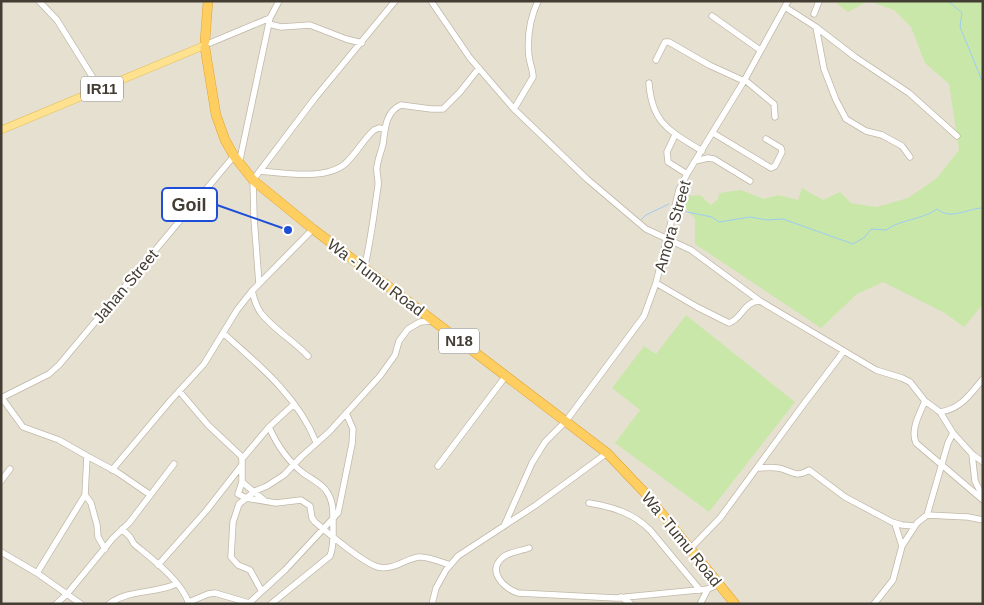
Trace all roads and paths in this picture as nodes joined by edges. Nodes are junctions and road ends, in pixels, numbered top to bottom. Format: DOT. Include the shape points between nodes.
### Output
graph roads {
  1 [pos="39,1"];
  2 [pos="208,1"];
  3 [pos="279,1"];
  4 [pos="396,1"];
  5 [pos="431,1"];
  6 [pos="538,1"];
  7 [pos="819,1"];
  8 [pos="787,4"];
  9 [pos="814,14"];
  10 [pos="712,16"];
  11 [pos="269,21"];
  12 [pos="816,27"];
  13 [pos="362,43"];
  14 [pos="206,44"];
  15 [pos="760,50"];
  16 [pos="656,60"];
  17 [pos="479,68"];
  18 [pos="744,81"];
  19 [pos="649,82"];
  20 [pos="100,89"];
  21 [pos="514,109"];
  22 [pos="775,118"];
  23 [pos="384,129"];
  24 [pos="1,130"];
  25 [pos="713,133"];
  26 [pos="675,135"];
  27 [pos="957,136"];
  28 [pos="766,138"];
  29 [pos="702,151"];
  30 [pos="910,156"];
  31 [pos="237,160"];
  32 [pos="695,162"];
  33 [pos="260,171"];
  34 [pos="686,174"];
  35 [pos="253,180"];
  36 [pos="750,181"];
  37 [pos="313,229"];
  38 [pos="666,239"];
  39 [pos="364,269"];
  40 [pos="656,283"];
  41 [pos="259,284"];
  42 [pos="252,291"];
  43 [pos="760,301"];
  44 [pos="433,321"];
  45 [pos="222,334"];
  46 [pos="844,351"];
  47 [pos="308,356"];
  48 [pos="505,377"];
  49 [pos="983,379"];
  50 [pos="180,392"];
  51 [pos="1,398"];
  52 [pos="925,401"];
  53 [pos="294,404"];
  54 [pos="940,412"];
  55 [pos="346,413"];
  56 [pos="566,421"];
  57 [pos="269,427"];
  58 [pos="953,433"];
  59 [pos="316,442"];
  60 [pos="607,453"];
  61 [pos="972,454"];
  62 [pos="87,456"];
  63 [pos="242,462"];
  64 [pos="983,462"];
  65 [pos="174,464"];
  66 [pos="294,464"];
  67 [pos="438,466"];
  68 [pos="943,466"];
  69 [pos="757,468"];
  70 [pos="10,470"];
  71 [pos="112,470"];
  72 [pos="1,481"];
  73 [pos="242,482"];
  74 [pos="255,491"];
  75 [pos="150,494"];
  76 [pos="84,495"];
  77 [pos="246,498"];
  78 [pos="983,499"];
  79 [pos="265,500"];
  80 [pos="589,503"];
  81 [pos="927,515"];
  82 [pos="333,519"];
  83 [pos="983,520"];
  84 [pos="895,524"];
  85 [pos="504,526"];
  86 [pos="914,526"];
  87 [pos="324,529"];
  88 [pos="122,530"];
  89 [pos="333,536"];
  90 [pos="902,546"];
  91 [pos="529,548"];
  92 [pos="104,549"];
  93 [pos="690,549"];
  94 [pos="1,552"];
  95 [pos="158,565"];
  96 [pos="450,565"];
  97 [pos="38,573"];
  98 [pos="176,584"];
  99 [pos="719,584"];
  100 [pos="708,589"];
  101 [pos="261,590"];
  102 [pos="700,590"];
  103 [pos="67,594"];
  104 [pos="609,597"];
  105 [pos="621,597"];
  106 [pos="189,603"];
  107 [pos="249,603"];
  108 [pos="700,603"];
  109 [pos="56,604"];
  110 [pos="81,604"];
  111 [pos="109,604"];
  112 [pos="271,604"];
  113 [pos="432,604"];
  114 [pos="604,604"];
  115 [pos="631,604"];
  116 [pos="735,604"];
  117 [pos="874,604"];
  1 -- 20 [label="street" via="57,20"];
  2 -- 14 [label="highway, N18"];
  3 -- 11 [label="street"];
  4 -- 13 [label="street"];
  5 -- 17 [label="street"];
  6 -- 21 [label="street" via="528,39 533,77"];
  7 -- 9 [label="street"];
  8 -- 12 [label="street"];
  8 -- 15 [label="street, Amora Street"];
  10 -- 15 [label="street"];
  11 -- 13 [label="street" via="281,26 310,25"];
  11 -- 14 [label="street"];
  11 -- 31 [label="street"];
  12 -- 27 [label="street" via="909,93"];
  12 -- 30 [label="street" via="824,69 846,119 902,146"];
  13 -- 33 [label="street"];
  14 -- 20 [label="main road, IR11"];
  14 -- 31 [label="highway, Wa -Tumu Road / N18" via="216,115"];
  15 -- 18 [label="street, Amora Street"];
  16 -- 18 [label="street" via="665,42 670,42"];
  17 -- 21 [label="street"];
  17 -- 23 [label="street" via="443,108 401,105 389,116"];
  18 -- 22 [label="street" via="774,104"];
  18 -- 25 [label="street, Amora Street"];
  19 -- 26 [label="street" via="650,97 658,118"];
  20 -- 24 [label="main road, IR11"];
  21 -- 38 [label="street" via="587,179 646,229"];
  23 -- 33 [label="street" via="374,130 346,164 334,170 310,174"];
  23 -- 39 [label="street" via="377,165 379,180 371,242"];
  25 -- 28 [label="street" via="771,168 782,152"];
  25 -- 29 [label="street, Amora Street"];
  26 -- 29 [label="street"];
  26 -- 34 [label="street" via="667,152 668,162"];
  29 -- 32 [label="street, Amora Street"];
  31 -- 35 [label="highway, Wa -Tumu Road / N18"];
  31 -- 51 [label="street, Jahan Street" via="59,365 49,374"];
  32 -- 34 [label="street, Amora Street"];
  32 -- 36 [label="street" via="714,159"];
  33 -- 35 [label="street"];
  34 -- 38 [label="street, Amora Street"];
  35 -- 37 [label="highway, Wa -Tumu Road / N18"];
  35 -- 41 [label="street"];
  37 -- 39 [label="highway, Wa -Tumu Road / N18"];
  37 -- 41 [label="street"];
  38 -- 40 [label="street, Amora Street"];
  38 -- 43 [label="street" via="691,250"];
  39 -- 44 [label="highway, Wa -Tumu Road / N18"];
  40 -- 43 [label="street" via="728,322 753,301"];
  40 -- 56 [label="street, Amora Street" via="644,316"];
  41 -- 42 [label="street"];
  42 -- 45 [label="street"];
  42 -- 47 [label="street" via="259,312"];
  43 -- 46 [label="street"];
  44 -- 48 [label="highway, Wa -Tumu Road / N18"];
  44 -- 55 [label="street" via="420,322 408,329 380,376"];
  45 -- 50 [label="street" via="204,364"];
  45 -- 53 [label="street" via="283,388"];
  46 -- 52 [label="street" via="876,370 910,382"];
  46 -- 69 [label="street"];
  48 -- 56 [label="highway, Wa -Tumu Road / N18"];
  48 -- 67 [label="street"];
  49 -- 54 [label="street" via="965,401"];
  50 -- 63 [label="street" via="208,425 232,446"];
  50 -- 71 [label="street"];
  51 -- 62 [label="street" via="23,426 59,440"];
  52 -- 54 [label="street"];
  52 -- 68 [label="street" via="916,423 914,440"];
  53 -- 57 [label="street"];
  53 -- 59 [label="street"];
  54 -- 58 [label="street"];
  55 -- 59 [label="street"];
  55 -- 82 [label="street" via="353,429 352,444 341,502"];
  56 -- 60 [label="highway, Wa -Tumu Road / N18"];
  56 -- 85 [label="street, Amora Street" via="545,442 532,464"];
  57 -- 63 [label="street"];
  57 -- 66 [label="street" via="276,442"];
  58 -- 61 [label="street"];
  58 -- 68 [label="street"];
  59 -- 66 [label="street"];
  60 -- 85 [label="street"];
  60 -- 93 [label="highway, Wa -Tumu Road / N18" via="645,492"];
  61 -- 64 [label="street"];
  61 -- 78 [label="street" via="972,466"];
  62 -- 71 [label="street"];
  62 -- 76 [label="street"];
  63 -- 73 [label="street"];
  63 -- 95 [label="street" via="206,511"];
  65 -- 75 [label="street"];
  66 -- 74 [label="street" via="284,475"];
  66 -- 82 [label="street" via="327,490"];
  68 -- 78 [label="street"];
  68 -- 81 [label="street"];
  69 -- 84 [label="street" via="780,468 801,474 809,470 845,497"];
  69 -- 93 [label="street" via="720,518"];
  70 -- 72 [label="street"];
  71 -- 75 [label="street"];
  73 -- 74 [label="street"];
  73 -- 77 [label="street" via="238,494"];
  74 -- 77 [label="street"];
  74 -- 79 [label="street"];
  75 -- 88 [label="street"];
  76 -- 92 [label="street" via="90,503"];
  76 -- 97 [label="street"];
  77 -- 79 [label="street"];
  77 -- 101 [label="street" via="235,512 231,557 238,565 250,570"];
  79 -- 87 [label="street" via="276,503 301,500 310,506 312,519"];
  80 -- 102 [label="street" via="609,506 641,521"];
  81 -- 83 [label="street"];
  81 -- 86 [label="street"];
  82 -- 87 [label="street"];
  82 -- 89 [label="street"];
  84 -- 86 [label="street"];
  84 -- 90 [label="street"];
  85 -- 96 [label="street" via="458,556"];
  86 -- 90 [label="street"];
  87 -- 89 [label="street"];
  87 -- 101 [label="street"];
  88 -- 92 [label="street"];
  88 -- 95 [label="street"];
  89 -- 96 [label="street" via="378,567 399,565 418,557"];
  89 -- 112 [label="street" via="330,556"];
  90 -- 117 [label="street" via="895,576"];
  91 -- 104 [label="street" via="503,556 497,564 497,576 510,590 533,595"];
  92 -- 103 [label="street"];
  93 -- 99 [label="highway, Wa -Tumu Road / N18"];
  94 -- 97 [label="street"];
  95 -- 98 [label="street"];
  96 -- 113 [label="street" via="436,588"];
  97 -- 103 [label="street"];
  98 -- 106 [label="street"];
  98 -- 111 [label="street" via="129,594"];
  99 -- 100 [label="street"];
  99 -- 116 [label="highway, Wa -Tumu Road / N18"];
  100 -- 102 [label="street"];
  100 -- 108 [label="street"];
  101 -- 107 [label="street"];
  102 -- 105 [label="street"];
  103 -- 109 [label="street"];
  103 -- 110 [label="street"];
  104 -- 105 [label="street"];
  104 -- 114 [label="street"];
  105 -- 115 [label="street"];
  106 -- 107 [label="street" via="215,593"];
}
